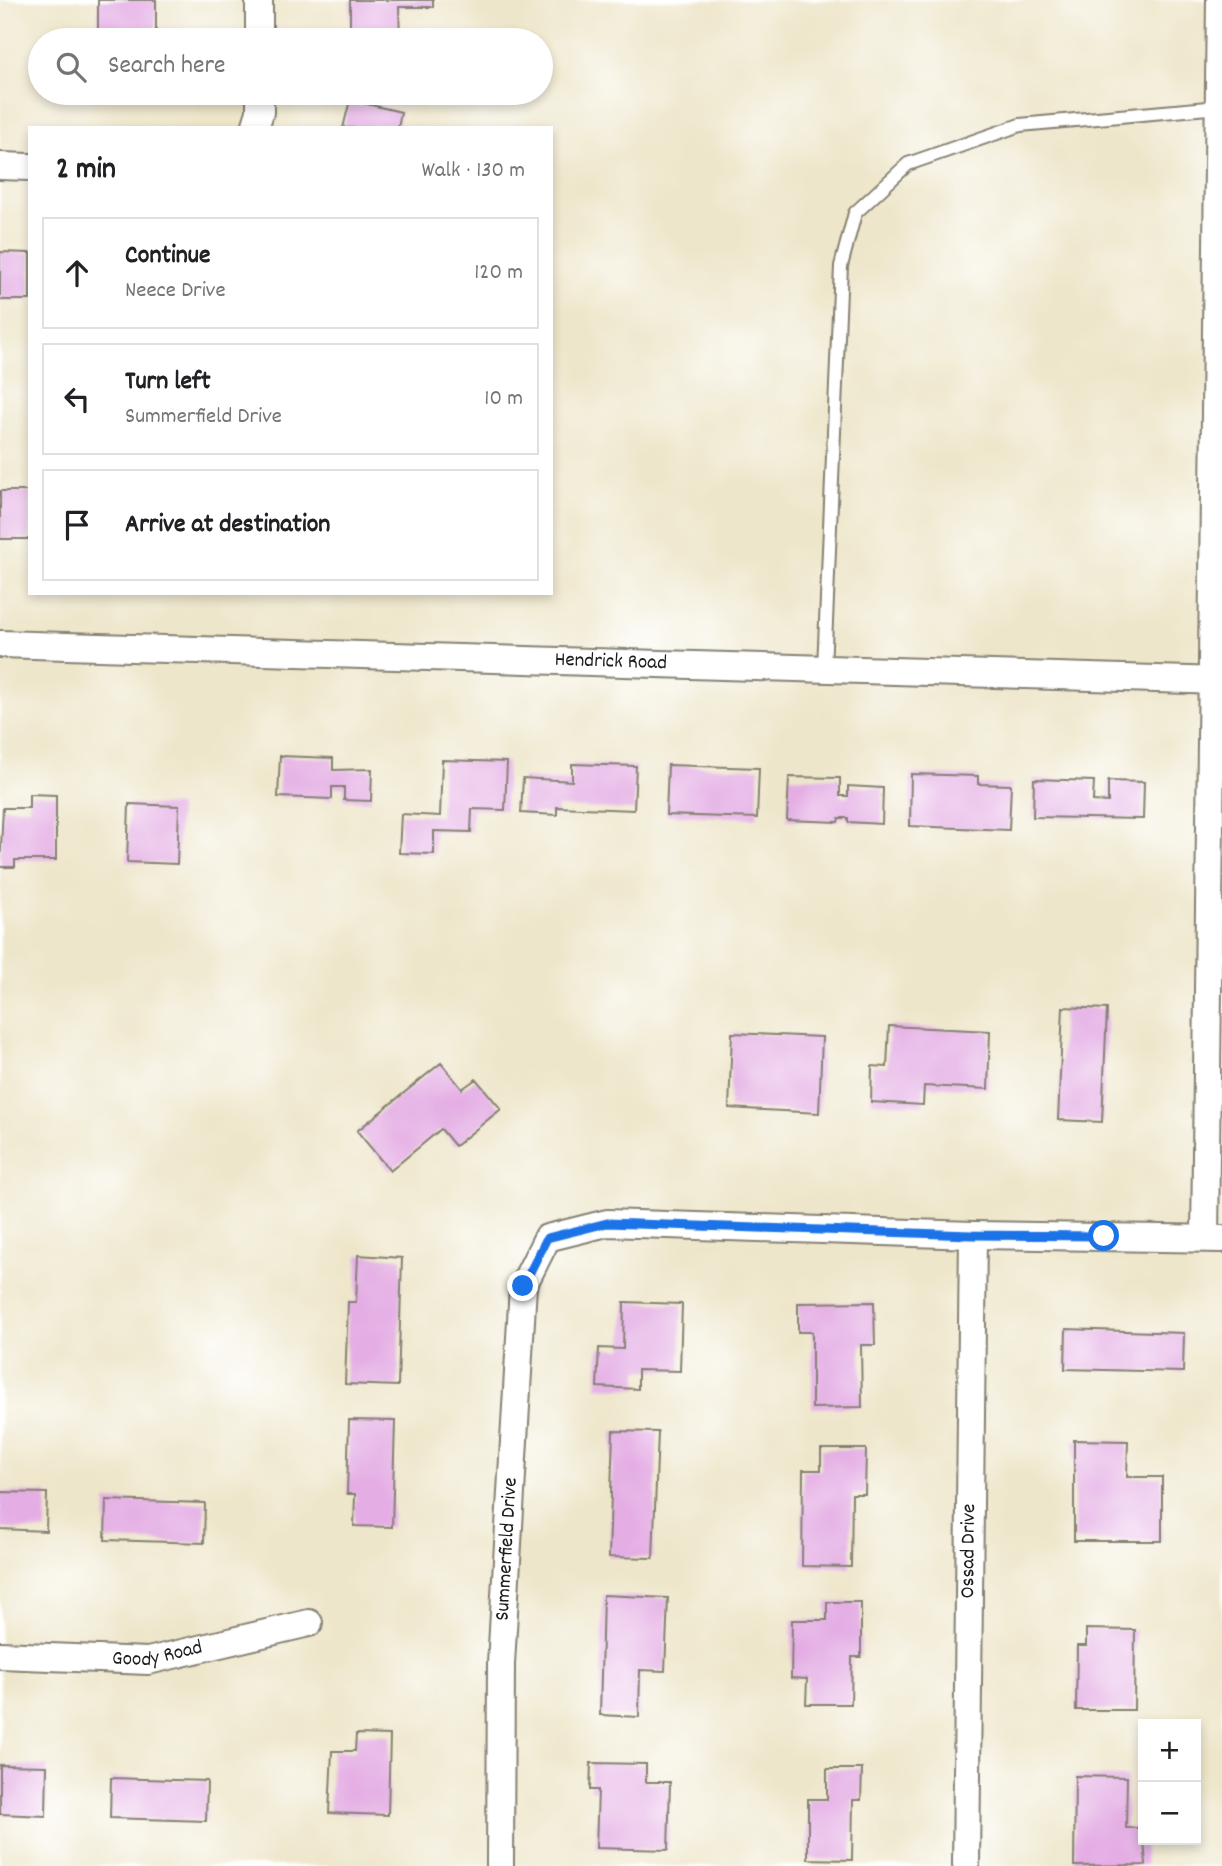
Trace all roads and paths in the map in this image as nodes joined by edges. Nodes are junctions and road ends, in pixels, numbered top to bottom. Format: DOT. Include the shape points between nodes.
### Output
graph roads {
  1 [pos="259,0"];
  2 [pos="1220,0"];
  3 [pos="259,28"];
  4 [pos="260,105"];
  5 [pos="1219,107"];
  6 [pos="256,126"];
  7 [pos="1220,159"];
  8 [pos="0,166"];
  9 [pos="28,167"];
  10 [pos="0,644"];
  11 [pos="824,669"];
  12 [pos="1216,681"];
  13 [pos="972,1235"];
  14 [pos="1214,1238"];
  15 [pos="309,1622"];
  16 [pos="0,1655"];
  17 [pos="500,1866"];
  18 [pos="966,1866"];
  1 -- 3 [label="street"];
  2 -- 5 [label="street"];
  4 -- 6 [label="street"];
  5 -- 7 [label="street"];
  5 -- 11 [label="lane" via="1020,125 908,164 855,213 841,266"];
  7 -- 12 [label="street"];
  8 -- 9 [label="street"];
  10 -- 11 [label="street, Hendrick Road"];
  11 -- 12 [label="street, Hendrick Road"];
  12 -- 14 [label="street"];
  13 -- 14 [label="street"];
  13 -- 17 [label="street, Summerfield Drive" via="607,1223 547,1238 523,1286 501,1664"];
  13 -- 18 [label="street, Ossad Drive"];
  15 -- 16 [label="street, Goody Road" via="149,1661"];
}
